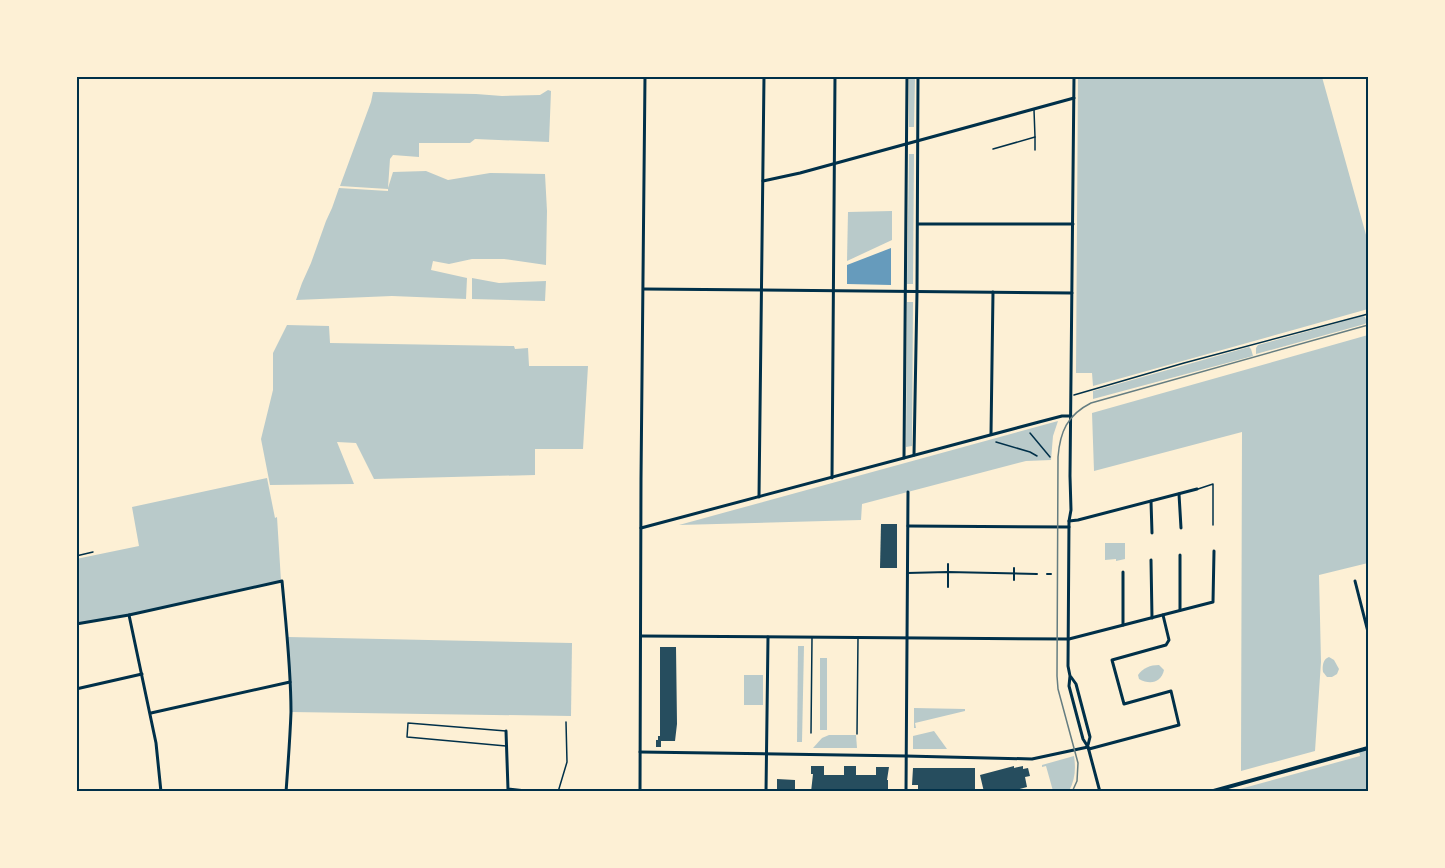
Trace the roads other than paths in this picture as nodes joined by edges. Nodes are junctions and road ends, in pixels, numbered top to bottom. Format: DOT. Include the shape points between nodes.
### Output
graph roads {
  1 [pos="645,76"];
  2 [pos="764,76"];
  3 [pos="835,76"];
  4 [pos="907,76"];
  5 [pos="918,76"];
  6 [pos="1074,76"];
  7 [pos="1074,98"];
  8 [pos="1034,110"];
  9 [pos="1035,137"];
  10 [pos="918,141"];
  11 [pos="906,144"];
  12 [pos="993,149"];
  13 [pos="1035,150"];
  14 [pos="835,164"];
  15 [pos="763,181"];
  16 [pos="918,224"];
  17 [pos="1073,224"];
  18 [pos="644,289"];
  19 [pos="762,290"];
  20 [pos="833,291"];
  21 [pos="904,292"];
  22 [pos="917,292"];
  23 [pos="993,292"];
  24 [pos="1072,292"];
  25 [pos="1071,416"];
  26 [pos="991,435"];
  27 [pos="914,456"];
  28 [pos="904,458"];
  29 [pos="832,478"];
  30 [pos="1197,489"];
  31 [pos="908,492"];
  32 [pos="1179,494"];
  33 [pos="759,497"];
  34 [pos="1151,501"];
  35 [pos="1069,521"];
  36 [pos="1214,525"];
  37 [pos="908,526"];
  38 [pos="1069,527"];
  39 [pos="641,528"];
  40 [pos="1181,528"];
  41 [pos="1152,533"];
  42 [pos="1214,551"];
  43 [pos="1180,555"];
  44 [pos="1151,560"];
  45 [pos="948,564"];
  46 [pos="1014,568"];
  47 [pos="948,572"];
  48 [pos="1123,572"];
  49 [pos="907,573"];
  50 [pos="1014,573"];
  51 [pos="1037,574"];
  52 [pos="1047,574"];
  53 [pos="1051,574"];
  54 [pos="1014,580"];
  55 [pos="1355,580"];
  56 [pos="948,586"];
  57 [pos="1179,610"];
  58 [pos="129,615"];
  59 [pos="1163,615"];
  60 [pos="1152,618"];
  61 [pos="76,624"];
  62 [pos="1123,625"];
  63 [pos="1368,632"];
  64 [pos="641,636"];
  65 [pos="768,637"];
  66 [pos="812,637"];
  67 [pos="858,637"];
  68 [pos="907,638"];
  69 [pos="1069,639"];
  70 [pos="142,675"];
  71 [pos="1070,676"];
  72 [pos="290,682"];
  73 [pos="76,689"];
  74 [pos="151,713"];
  75 [pos="566,722"];
  76 [pos="506,731"];
  77 [pos="812,733"];
  78 [pos="857,734"];
  79 [pos="507,746"];
  80 [pos="1089,748"];
  81 [pos="1368,748"];
  82 [pos="640,752"];
  83 [pos="767,754"];
  84 [pos="906,756"];
  85 [pos="508,790"];
  86 [pos="161,792"];
  87 [pos="286,792"];
  88 [pos="535,792"];
  89 [pos="558,792"];
  90 [pos="640,792"];
  91 [pos="766,792"];
  92 [pos="906,792"];
  93 [pos="1100,792"];
  94 [pos="1210,792"];
  1 -- 18 [label="street"];
  2 -- 15 [label="street"];
  3 -- 14 [label="street"];
  4 -- 11 [label="street"];
  5 -- 10 [label="street"];
  6 -- 7 [label="street"];
  7 -- 8 [label="street"];
  7 -- 17 [label="street"];
  8 -- 9 [label="lane"];
  8 -- 10 [label="street"];
  9 -- 12 [label="lane"];
  9 -- 13 [label="lane"];
  10 -- 11 [label="street"];
  10 -- 16 [label="street"];
  11 -- 14 [label="street"];
  11 -- 21 [label="street"];
  14 -- 15 [label="street"];
  14 -- 20 [label="street"];
  15 -- 19 [label="street"];
  16 -- 17 [label="street"];
  16 -- 22 [label="street"];
  17 -- 24 [label="street"];
  18 -- 19 [label="street"];
  18 -- 39 [label="street"];
  19 -- 20 [label="street"];
  19 -- 33 [label="street"];
  20 -- 21 [label="street"];
  20 -- 29 [label="street"];
  21 -- 22 [label="street"];
  21 -- 28 [label="street"];
  22 -- 23 [label="street"];
  22 -- 27 [label="street"];
  23 -- 24 [label="street"];
  23 -- 26 [label="street"];
  24 -- 25 [label="street"];
  25 -- 26 [label="street"];
  25 -- 35 [label="street"];
  26 -- 27 [label="street"];
  27 -- 28 [label="street"];
  28 -- 29 [label="street"];
  29 -- 33 [label="street"];
  30 -- 32 [label="street"];
  30 -- 36 [label="lane" via="1213,484"];
  31 -- 37 [label="street"];
  32 -- 34 [label="street"];
  32 -- 40 [label="street"];
  33 -- 39 [label="street"];
  34 -- 35 [label="street"];
  34 -- 41 [label="street"];
  35 -- 38 [label="street"];
  37 -- 38 [label="street"];
  37 -- 49 [label="street"];
  38 -- 69 [label="street"];
  39 -- 64 [label="street"];
  42 -- 57 [label="street" via="1213,602"];
  43 -- 57 [label="street"];
  44 -- 60 [label="street"];
  45 -- 47 [label="street"];
  46 -- 50 [label="street"];
  47 -- 49 [label="street"];
  47 -- 50 [label="street"];
  47 -- 56 [label="street"];
  48 -- 62 [label="street"];
  49 -- 68 [label="street"];
  50 -- 51 [label="street"];
  50 -- 54 [label="street"];
  52 -- 53 [label="street"];
  55 -- 63 [label="street"];
  57 -- 59 [label="street"];
  58 -- 61 [label="street"];
  58 -- 70 [label="street"];
  58 -- 72 [label="street" via="282,581"];
  59 -- 60 [label="street"];
  59 -- 80 [label="street" via="1169,640 1166,645 1112,660 1124,704 1171,692 1179,725"];
  60 -- 62 [label="street"];
  62 -- 69 [label="street"];
  64 -- 65 [label="street"];
  64 -- 82 [label="street"];
  65 -- 66 [label="street"];
  65 -- 83 [label="street"];
  66 -- 67 [label="street"];
  66 -- 77 [label="lane"];
  67 -- 68 [label="street"];
  67 -- 78 [label="lane"];
  68 -- 69 [label="street"];
  68 -- 84 [label="street"];
  69 -- 71 [label="street"];
  70 -- 73 [label="street"];
  70 -- 74 [label="street"];
  71 -- 80 [label="street" via="1069,686"];
  71 -- 80 [label="street" via="1076,684 1090,737"];
  72 -- 74 [label="street"];
  72 -- 87 [label="street"];
  74 -- 86 [label="street"];
  75 -- 89 [label="lane" via="567,762"];
  76 -- 79 [label="street"];
  76 -- 79 [label="lane" via="408,723 407,737"];
  79 -- 85 [label="street"];
  80 -- 84 [label="street" via="1036,759"];
  80 -- 93 [label="street"];
  81 -- 94 [label="street"];
  82 -- 83 [label="street"];
  82 -- 90 [label="street"];
  83 -- 84 [label="street"];
  83 -- 91 [label="street"];
  84 -- 92 [label="street"];
  85 -- 88 [label="street"];
}
